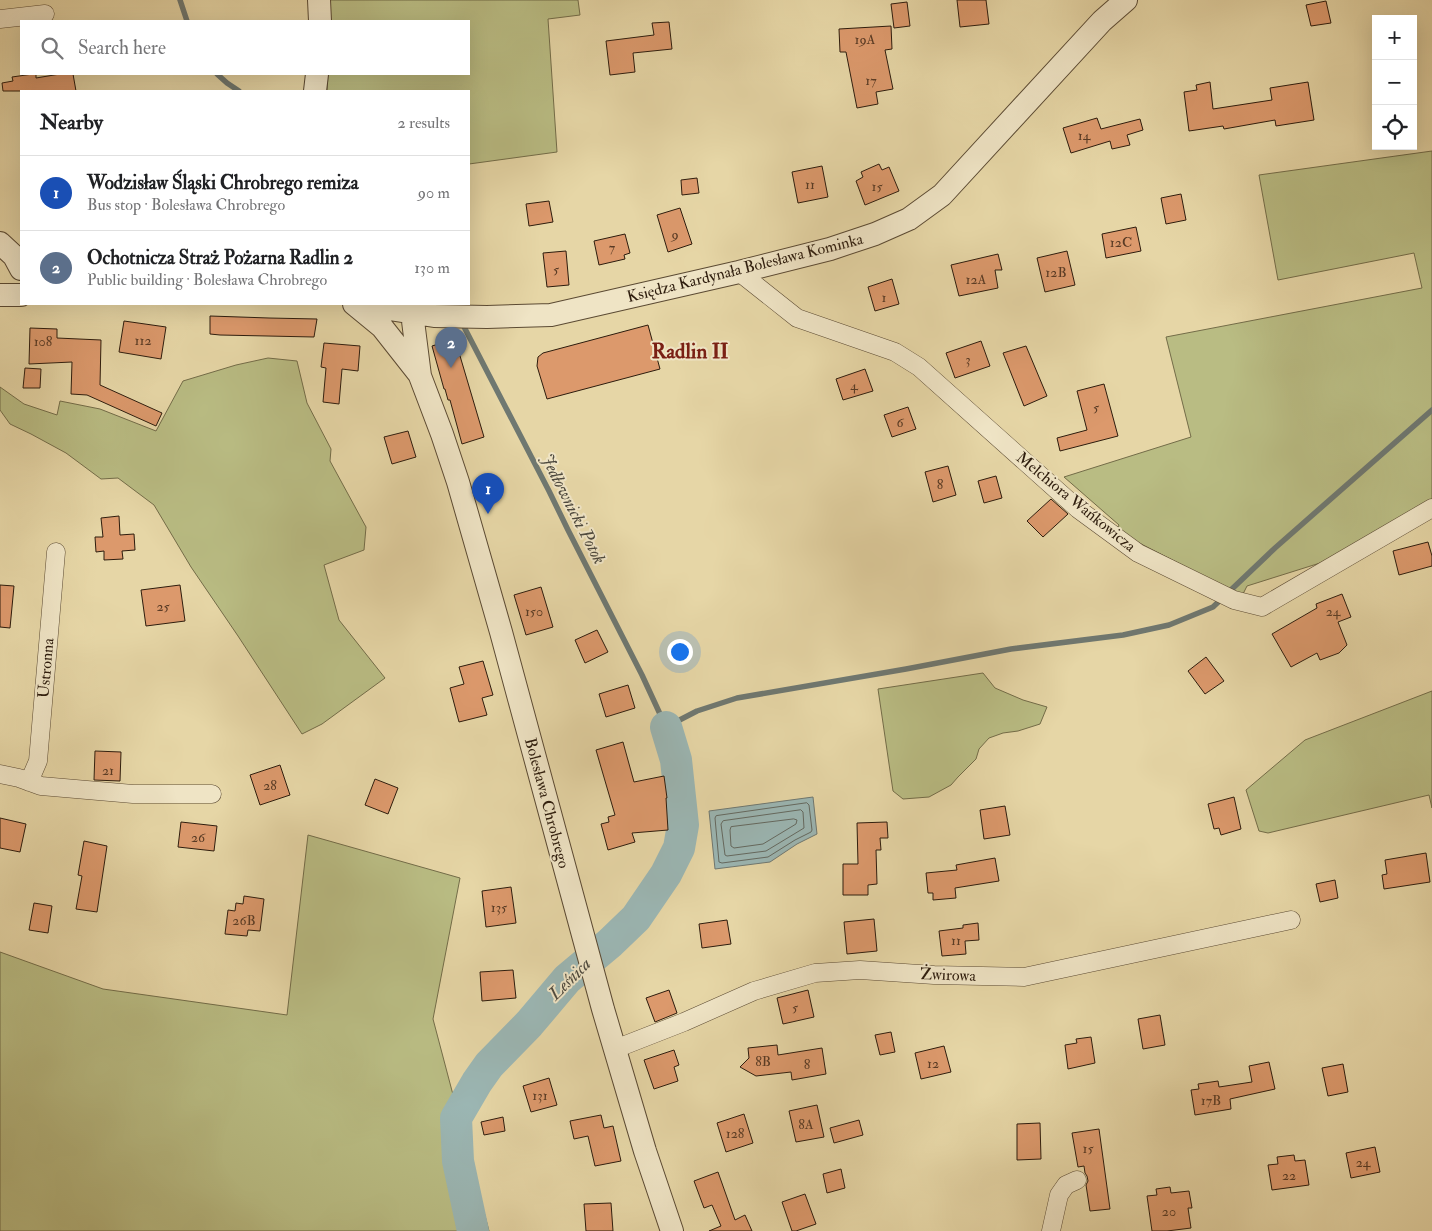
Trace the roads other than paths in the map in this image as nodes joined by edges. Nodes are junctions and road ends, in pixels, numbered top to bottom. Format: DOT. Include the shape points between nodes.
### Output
graph roads {
  1 [pos="319,0"];
  2 [pos="1126,0"];
  3 [pos="45,14"];
  4 [pos="0,19"];
  5 [pos="320,20"];
  6 [pos="317,75"];
  7 [pos="315,90"];
  8 [pos="0,243"];
  9 [pos="20,267"];
  10 [pos="739,272"];
  11 [pos="0,294"];
  12 [pos="20,295"];
  13 [pos="356,305"];
  14 [pos="363,305"];
  15 [pos="395,309"];
  16 [pos="420,376"];
  17 [pos="1432,508"];
  18 [pos="56,552"];
  19 [pos="0,774"];
  20 [pos="29,782"];
  21 [pos="212,794"];
  22 [pos="1291,920"];
  23 [pos="615,1049"];
  24 [pos="1077,1180"];
  25 [pos="672,1231"];
  26 [pos="1051,1231"];
  1 -- 5 [label="street"];
  2 -- 10 [label="street, Księdza Kardynała Bolesława Kominka" via="1102,20 942,195 909,219 830,249"];
  3 -- 4 [label="street"];
  6 -- 7 [label="street"];
  8 -- 9 [label="street"];
  10 -- 15 [label="street, Księdza Kardynała Bolesława Kominka" via="552,315 434,316"];
  10 -- 17 [label="street, Melchiora Wańkowicza" via="797,318 895,352 919,366 1078,508 1138,553 1234,600 1262,607"];
  11 -- 12 [label="street"];
  13 -- 16 [label="street, Bolesława Chrobrego" via="382,327"];
  14 -- 15 [label="street, Księdza Kardynała Bolesława Kominka"];
  15 -- 16 [label="street, Bolesława Chrobrego"];
  16 -- 23 [label="street, Bolesława Chrobrego" via="458,482"];
  18 -- 20 [label="street, Ustronna" via="38,761"];
  19 -- 20 [label="street"];
  20 -- 21 [label="street" via="41,786 133,794"];
  22 -- 23 [label="street, Żwirowa" via="1024,976 934,976 860,970 815,973 754,991"];
  23 -- 25 [label="street, Bolesława Chrobrego"];
  24 -- 26 [label="street" via="1066,1185 1059,1195"];
}
